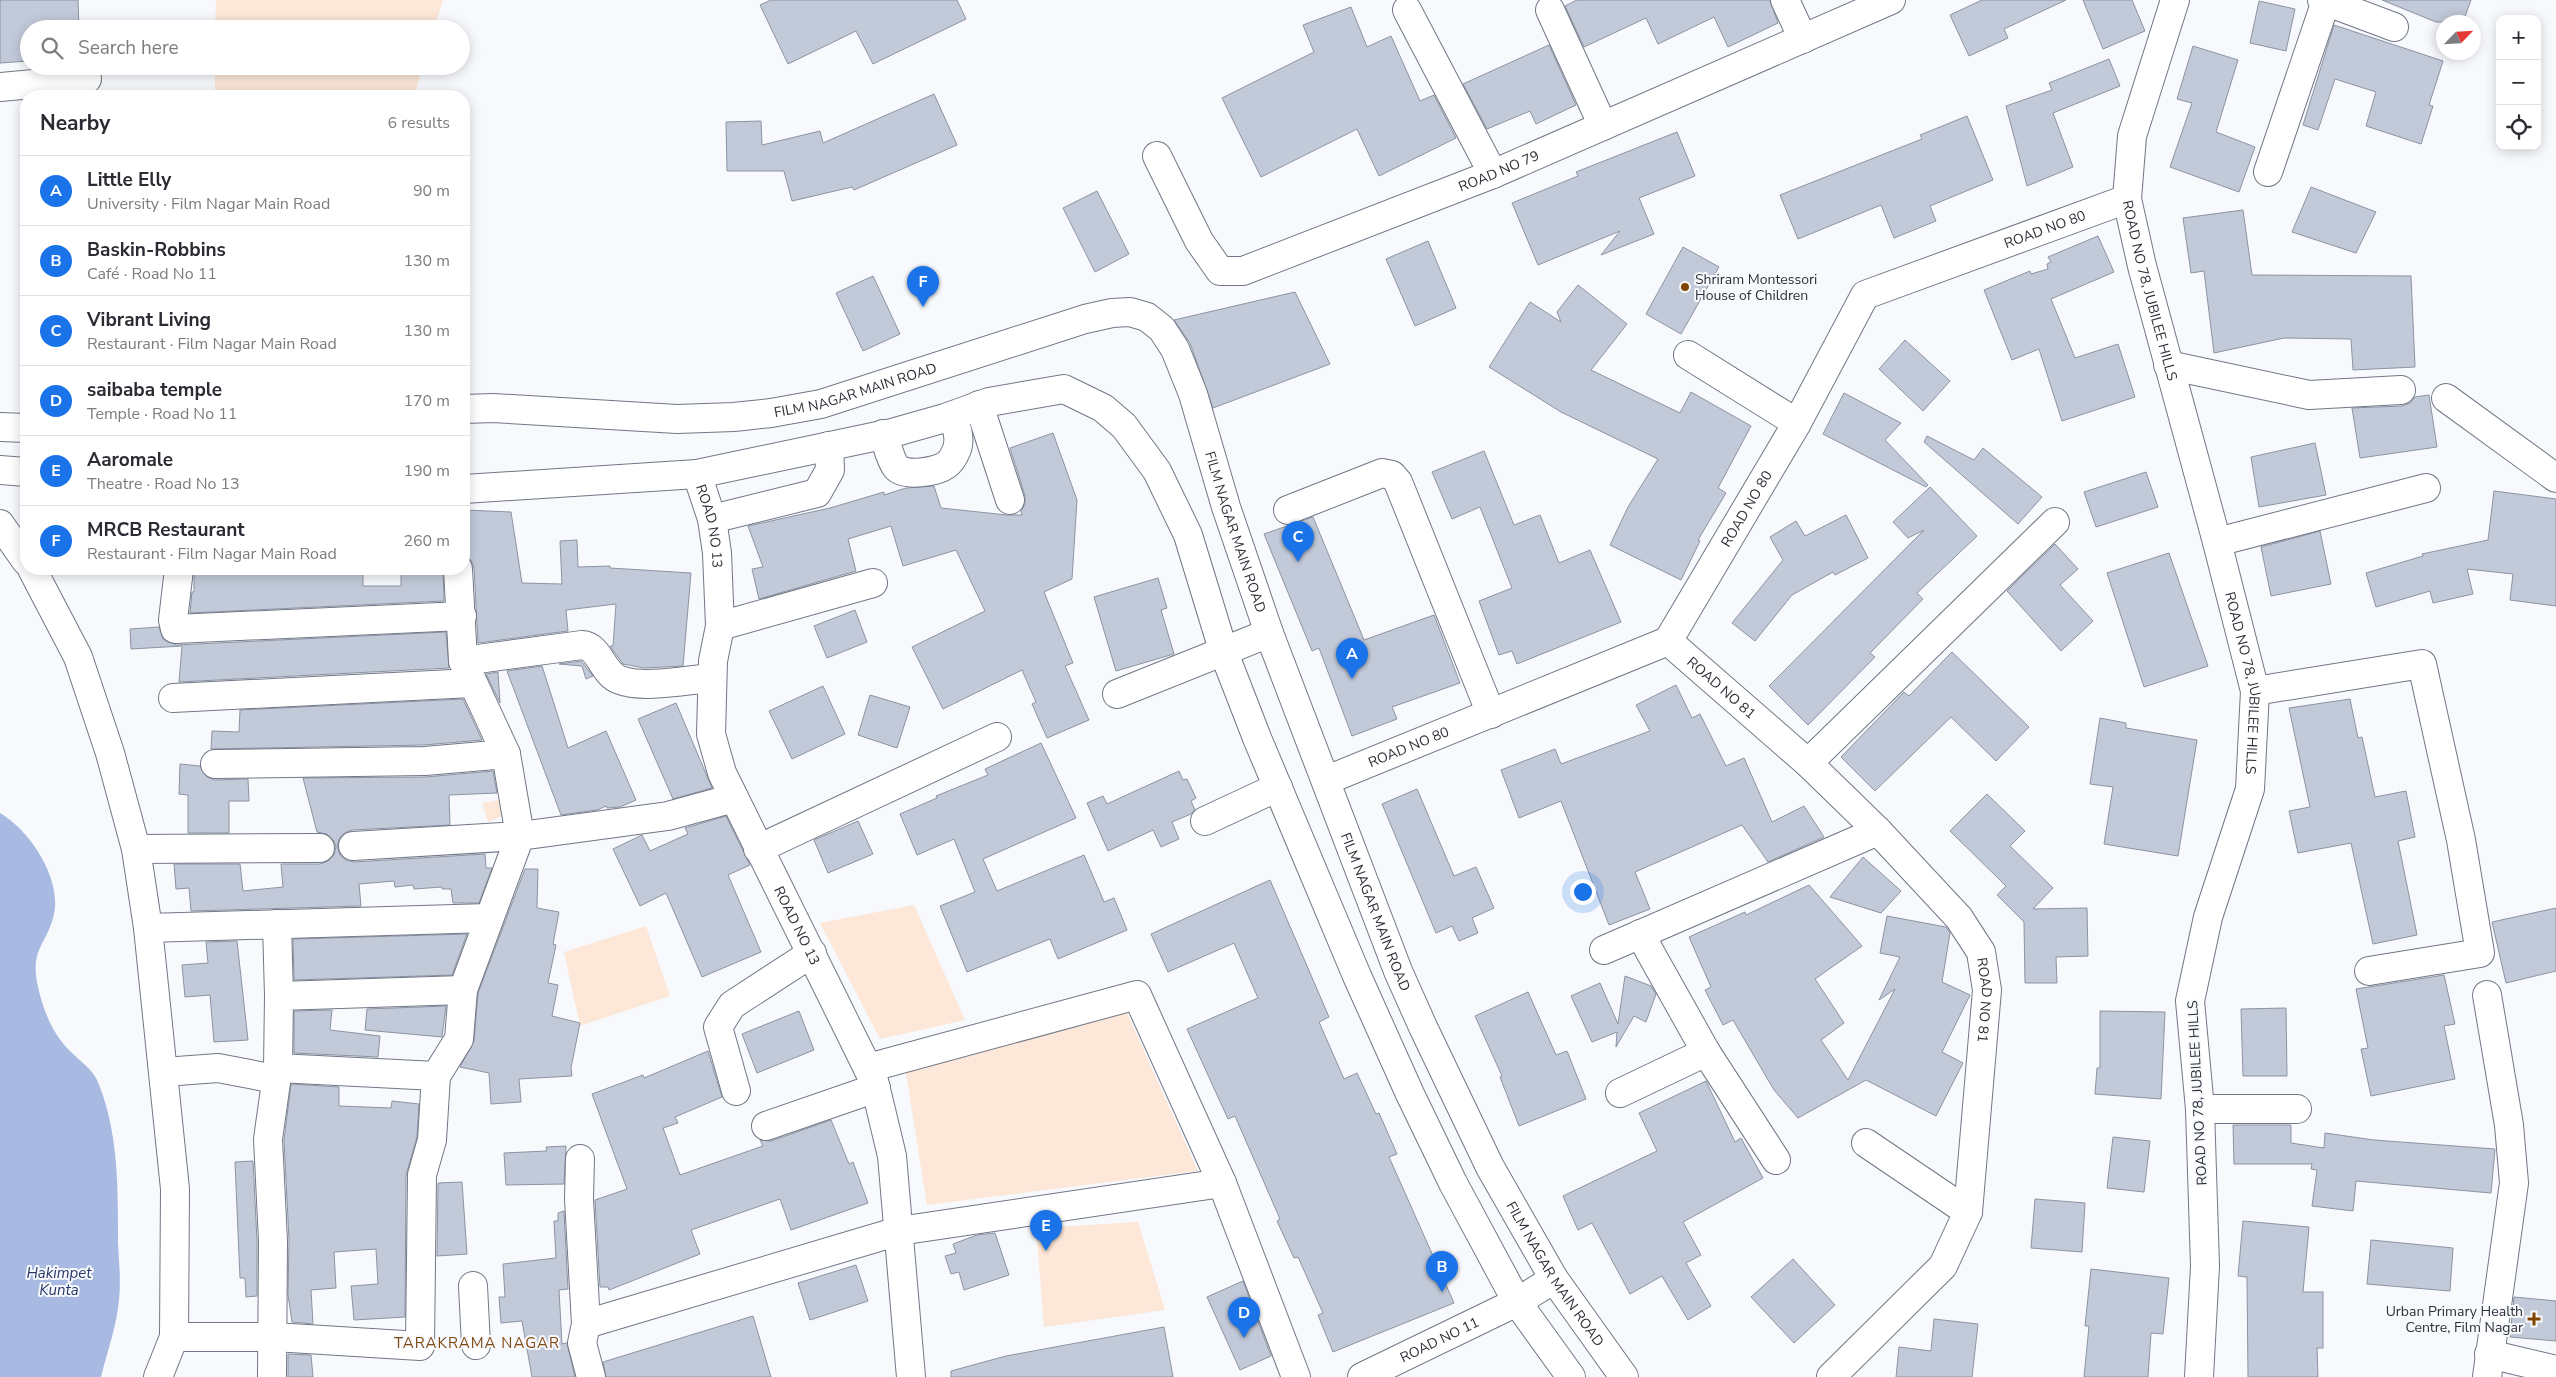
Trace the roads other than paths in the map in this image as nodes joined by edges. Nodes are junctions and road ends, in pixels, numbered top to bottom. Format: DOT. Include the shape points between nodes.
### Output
graph roads {
  1 [pos="1785,0"];
  2 [pos="1891,0"];
  3 [pos="2175,0"];
  4 [pos="2324,1"];
  5 [pos="1407,10"];
  6 [pos="1550,10"];
  7 [pos="2394,27"];
  8 [pos="1803,38"];
  9 [pos="87,79"];
  10 [pos="0,87"];
  11 [pos="1603,126"];
  12 [pos="1156,156"];
  13 [pos="2268,172"];
  14 [pos="1493,174"];
  15 [pos="2127,199"];
  16 [pos="1688,355"];
  17 [pos="2168,365"];
  18 [pos="2401,390"];
  19 [pos="2446,398"];
  20 [pos="979,406"];
  21 [pos="470,409"];
  22 [pos="952,416"];
  23 [pos="1797,423"];
  24 [pos="0,427"];
  25 [pos="20,428"];
  26 [pos="883,434"];
  27 [pos="829,446"];
  28 [pos="0,470"];
  29 [pos="20,472"];
  30 [pos="697,474"];
  31 [pos="2556,478"];
  32 [pos="2426,488"];
  33 [pos="470,489"];
  34 [pos="1010,500"];
  35 [pos="1288,510"];
  36 [pos="712,518"];
  37 [pos="2055,522"];
  38 [pos="0,524"];
  39 [pos="2217,542"];
  40 [pos="20,552"];
  41 [pos="35,575"];
  42 [pos="178,575"];
  43 [pos="459,575"];
  44 [pos="873,583"];
  45 [pos="462,616"];
  46 [pos="720,626"];
  47 [pos="1269,633"];
  48 [pos="1668,641"];
  49 [pos="1224,653"];
  50 [pos="468,672"];
  51 [pos="712,678"];
  52 [pos="2255,691"];
  53 [pos="1117,694"];
  54 [pos="173,698"];
  55 [pos="1491,714"];
  56 [pos="997,737"];
  57 [pos="506,754"];
  58 [pos="1808,763"];
  59 [pos="215,764"];
  60 [pos="1327,780"];
  61 [pos="1278,787"];
  62 [pos="734,798"];
  63 [pos="1205,821"];
  64 [pos="1878,832"];
  65 [pos="520,836"];
  66 [pos="353,846"];
  67 [pos="320,848"];
  68 [pos="136,849"];
  69 [pos="758,849"];
  70 [pos="488,918"];
  71 [pos="276,924"];
  72 [pos="148,928"];
  73 [pos="1640,934"];
  74 [pos="1604,950"];
  75 [pos="812,954"];
  76 [pos="2369,971"];
  77 [pos="463,990"];
  78 [pos="2487,995"];
  79 [pos="279,996"];
  80 [pos="1706,1052"];
  81 [pos="164,1072"];
  82 [pos="277,1074"];
  83 [pos="436,1076"];
  84 [pos="872,1078"];
  85 [pos="736,1091"];
  86 [pos="1620,1093"];
  87 [pos="2297,1108"];
  88 [pos="2200,1109"];
  89 [pos="766,1126"];
  90 [pos="1866,1142"];
  91 [pos="580,1159"];
  92 [pos="1776,1160"];
  93 [pos="1222,1183"];
  94 [pos="1968,1212"];
  95 [pos="899,1231"];
  96 [pos="1554,1279"];
  97 [pos="473,1286"];
  98 [pos="1518,1302"];
  99 [pos="586,1324"];
  100 [pos="174,1337"];
  101 [pos="274,1337"];
  102 [pos="476,1345"];
  103 [pos="2488,1365"];
  104 [pos="2556,1370"];
  105 [pos="158,1377"];
  106 [pos="272,1377"];
  107 [pos="591,1377"];
  108 [pos="911,1377"];
  109 [pos="1296,1377"];
  110 [pos="1362,1377"];
  111 [pos="1571,1377"];
  112 [pos="1624,1377"];
  113 [pos="1831,1377"];
  114 [pos="2199,1377"];
  1 -- 8 [label="street"];
  2 -- 8 [label="street, ROAD NO 79"];
  3 -- 15 [label="street, ROAD NO 78, JUBILEE HILLS" via="2132,136"];
  4 -- 7 [label="street"];
  4 -- 13 [label="street"];
  5 -- 14 [label="street"];
  6 -- 11 [label="street"];
  8 -- 11 [label="street, ROAD NO 79"];
  9 -- 10 [label="street"];
  11 -- 14 [label="street, ROAD NO 79"];
  12 -- 14 [label="street, ROAD NO 79" via="1199,241 1220,271 1242,271"];
  15 -- 17 [label="street, ROAD NO 78, JUBILEE HILLS"];
  15 -- 23 [label="street, ROAD NO 80" via="1865,295"];
  16 -- 23 [label="street"];
  17 -- 18 [label="street" via="2309,395"];
  17 -- 39 [label="street, ROAD NO 78, JUBILEE HILLS"];
  19 -- 31 [label="street"];
  20 -- 22 [label="street"];
  20 -- 34 [label="street"];
  20 -- 49 [label="street" via="1064,389 1103,408 1124,426 1156,471 1188,535"];
  21 -- 47 [label="street, FILM NAGAR MAIN ROAD" via="677,419 762,414 821,404 1085,318 1112,312 1147,316 1175,349 1193,394 1226,508"];
  22 -- 26 [label="street"];
  22 -- 26 [label="street" via="958,431 958,444 946,466 911,474 903,472 896,467"];
  23 -- 48 [label="street, ROAD NO 80"];
  24 -- 25 [label="street"];
  26 -- 27 [label="street"];
  27 -- 30 [label="street"];
  27 -- 36 [label="street" via="830,470 817,492"];
  28 -- 29 [label="street"];
  30 -- 33 [label="street"];
  30 -- 36 [label="street, ROAD NO 13"];
  32 -- 39 [label="street"];
  35 -- 55 [label="street" via="1382,473 1392,474"];
  36 -- 46 [label="street, ROAD NO 13"];
  37 -- 58 [label="street"];
  38 -- 40 [label="street"];
  39 -- 52 [label="street, ROAD NO 78, JUBILEE HILLS"];
  41 -- 68 [label="street" via="78,657 110,753"];
  42 -- 45 [label="street" via="173,620 175,630"];
  43 -- 45 [label="street"];
  44 -- 46 [label="street"];
  45 -- 50 [label="street"];
  46 -- 51 [label="street, ROAD NO 13"];
  47 -- 49 [label="street"];
  47 -- 60 [label="street, FILM NAGAR MAIN ROAD"];
  48 -- 55 [label="street, ROAD NO 80"];
  48 -- 58 [label="street, ROAD NO 81"];
  49 -- 53 [label="street"];
  49 -- 61 [label="street"];
  50 -- 51 [label="street" via="582,644 592,648 607,671 619,680 643,683"];
  50 -- 54 [label="street"];
  50 -- 57 [label="street"];
  51 -- 62 [label="street, ROAD NO 13" via="711,734 722,773"];
  52 -- 76 [label="street" via="2422,664 2461,840 2480,953"];
  52 -- 88 [label="street, ROAD NO 78, JUBILEE HILLS" via="2250,789 2208,917 2190,1001"];
  55 -- 60 [label="street, ROAD NO 80"];
  56 -- 69 [label="street"];
  57 -- 59 [label="street" via="426,761"];
  57 -- 65 [label="street"];
  58 -- 64 [label="street, ROAD NO 81"];
  60 -- 96 [label="street, FILM NAGAR MAIN ROAD" via="1398,971 1443,1072 1490,1167"];
  61 -- 63 [label="street"];
  61 -- 98 [label="street" via="1410,1094 1453,1183"];
  62 -- 65 [label="street" via="668,816"];
  62 -- 69 [label="street, ROAD NO 13"];
  64 -- 73 [label="street"];
  64 -- 94 [label="street, ROAD NO 81" via="1959,918 1980,952 1987,990"];
  65 -- 66 [label="street"];
  65 -- 70 [label="street"];
  67 -- 68 [label="street"];
  68 -- 72 [label="street"];
  69 -- 75 [label="street, ROAD NO 13"];
  70 -- 71 [label="street"];
  70 -- 77 [label="street"];
  71 -- 72 [label="street"];
  71 -- 79 [label="street"];
  72 -- 81 [label="street"];
  73 -- 74 [label="street"];
  73 -- 80 [label="street"];
  75 -- 84 [label="street, ROAD NO 13"];
  75 -- 85 [label="street" via="732,1004 718,1027"];
  77 -- 79 [label="street"];
  77 -- 83 [label="street" via="459,1039"];
  78 -- 103 [label="street" via="2509,1125 2514,1183"];
  79 -- 82 [label="street"];
  80 -- 86 [label="street"];
  80 -- 92 [label="street"];
  81 -- 82 [label="street" via="218,1068"];
  81 -- 100 [label="street" via="175,1189"];
  82 -- 83 [label="street"];
  82 -- 101 [label="street" via="268,1139"];
  83 -- 101 [label="street" via="432,1140 422,1176 420,1346"];
  84 -- 89 [label="street"];
  84 -- 93 [label="street" via="1137,995"];
  84 -- 95 [label="street, ROAD NO 13" via="892,1156"];
  87 -- 88 [label="street"];
  88 -- 114 [label="street, ROAD NO 78, JUBILEE HILLS" via="2205,1266"];
  90 -- 94 [label="street"];
  91 -- 99 [label="street"];
  93 -- 95 [label="street"];
  93 -- 109 [label="street"];
  94 -- 113 [label="street, ROAD NO 81" via="1943,1266"];
  95 -- 99 [label="street"];
  95 -- 108 [label="street, ROAD NO 13"];
  96 -- 98 [label="street, ROAD NO 11"];
  96 -- 112 [label="street, FILM NAGAR MAIN ROAD"];
  97 -- 102 [label="street"];
  98 -- 110 [label="street, ROAD NO 11"];
  98 -- 111 [label="street"];
  99 -- 107 [label="street" via="582,1343"];
  100 -- 101 [label="street"];
  100 -- 105 [label="street"];
  101 -- 106 [label="street"];
  103 -- 104 [label="street"];
}
